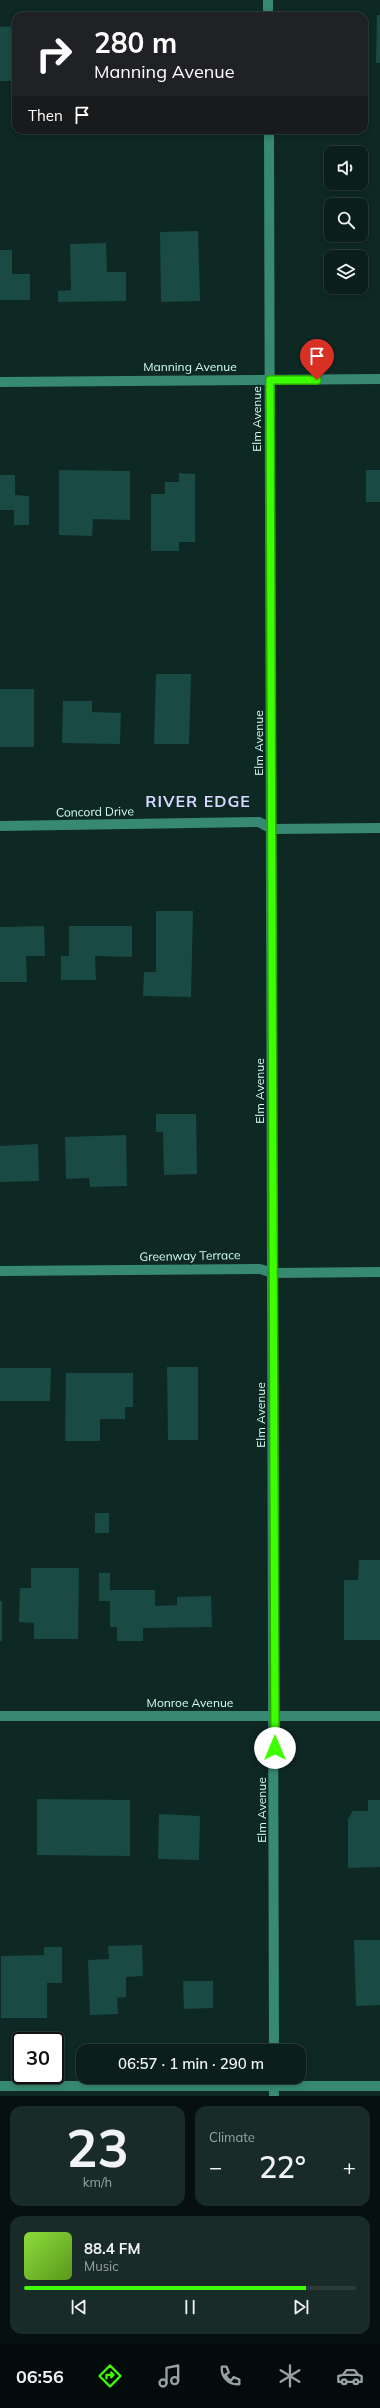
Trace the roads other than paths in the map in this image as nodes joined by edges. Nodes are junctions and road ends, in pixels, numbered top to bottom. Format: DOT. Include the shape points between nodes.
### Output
graph roads {
  1 [pos="268,0"];
  2 [pos="268,12"];
  3 [pos="269,134"];
  4 [pos="380,379"];
  5 [pos="270,380"];
  6 [pos="0,382"];
  7 [pos="0,826"];
  8 [pos="380,828"];
  9 [pos="272,829"];
  10 [pos="0,1271"];
  11 [pos="380,1272"];
  12 [pos="273,1273"];
  13 [pos="0,1716"];
  14 [pos="275,1716"];
  15 [pos="380,1716"];
  16 [pos="274,2044"];
  17 [pos="306,2083"];
  18 [pos="110,2084"];
  19 [pos="274,2084"];
  20 [pos="0,2086"];
  21 [pos="380,2086"];
  22 [pos="274,2096"];
  1 -- 2 [label="street"];
  3 -- 5 [label="street, Elm Avenue"];
  4 -- 5 [label="street, Manning Avenue"];
  5 -- 6 [label="street, Manning Avenue"];
  5 -- 9 [label="street, Elm Avenue"];
  7 -- 9 [label="street, Concord Drive" via="259,822"];
  8 -- 9 [label="street, Concord Drive"];
  9 -- 12 [label="street, Elm Avenue"];
  10 -- 12 [label="street, Greenway Terrace" via="260,1269"];
  11 -- 12 [label="street, Greenway Terrace"];
  12 -- 14 [label="street, Elm Avenue"];
  13 -- 14 [label="street, Monroe Avenue"];
  14 -- 15 [label="street, Monroe Avenue"];
  14 -- 16 [label="street, Elm Avenue"];
  17 -- 21 [label="street"];
  18 -- 20 [label="street"];
  19 -- 22 [label="street"];
}
